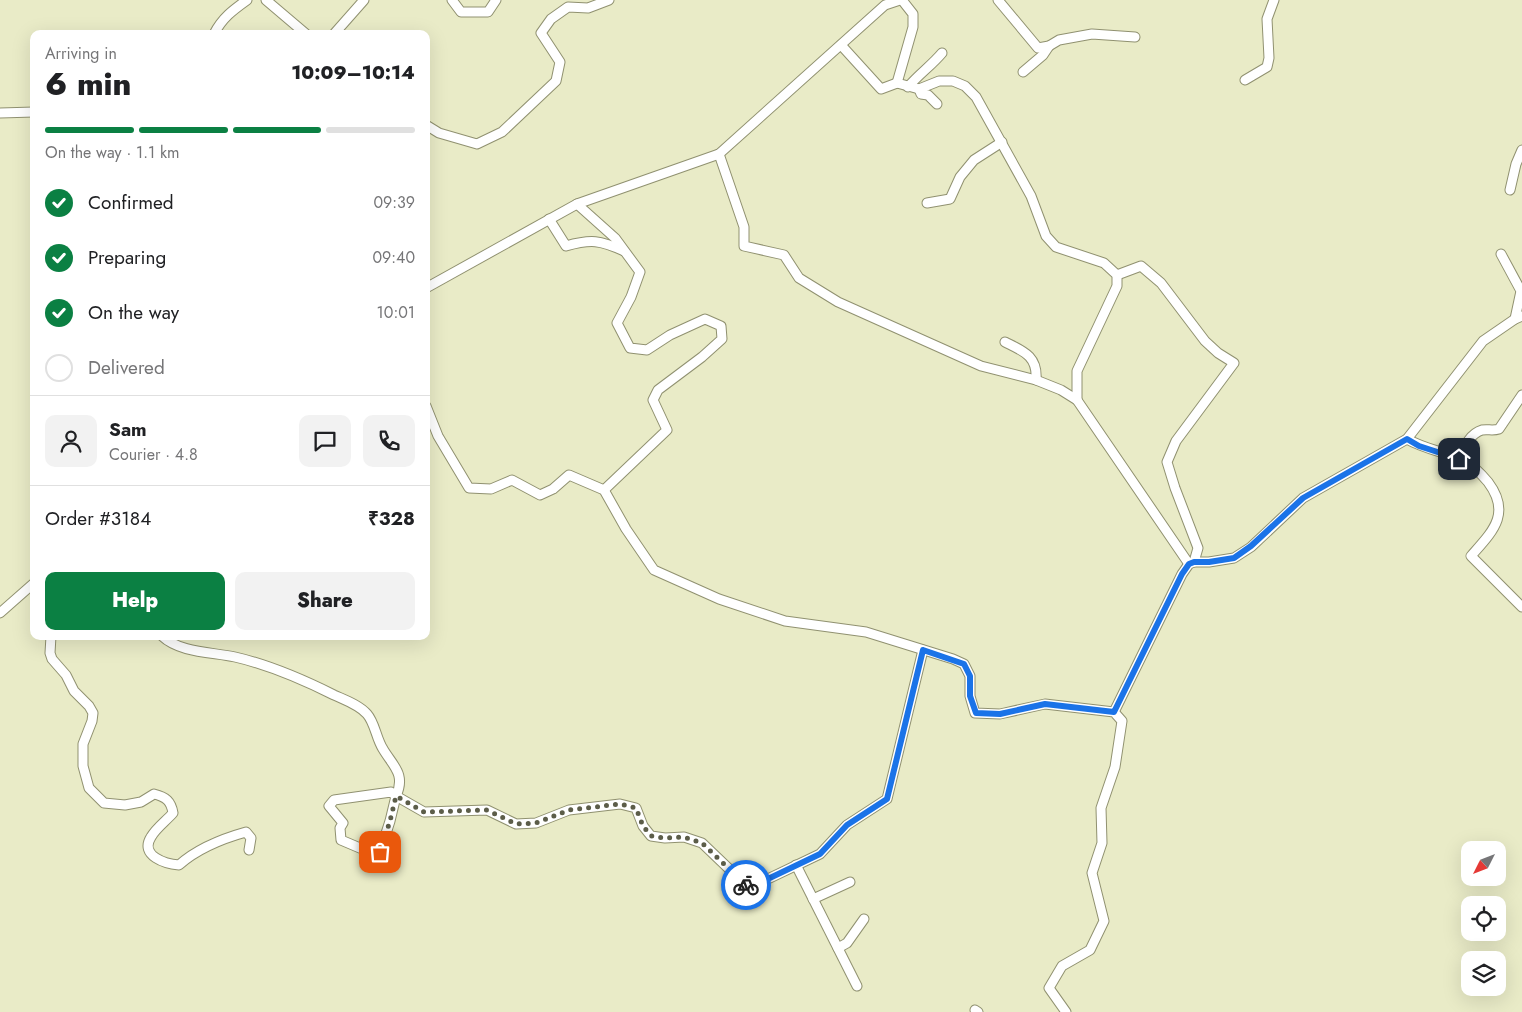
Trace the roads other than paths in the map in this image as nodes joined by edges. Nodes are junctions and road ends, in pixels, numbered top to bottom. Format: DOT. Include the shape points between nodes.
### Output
graph roads {
  1 [pos="247,0"];
  2 [pos="266,0"];
  3 [pos="364,0"];
  4 [pos="452,0"];
  5 [pos="496,0"];
  6 [pos="609,0"];
  7 [pos="901,0"];
  8 [pos="998,0"];
  9 [pos="1274,0"];
  10 [pos="568,4"];
  11 [pos="216,30"];
  12 [pos="301,30"];
  13 [pos="338,30"];
  14 [pos="1135,37"];
  15 [pos="841,45"];
  16 [pos="1049,46"];
  17 [pos="942,53"];
  18 [pos="1023,72"];
  19 [pos="1245,80"];
  20 [pos="898,83"];
  21 [pos="908,87"];
  22 [pos="919,90"];
  23 [pos="937,104"];
  24 [pos="30,112"];
  25 [pos="0,113"];
  26 [pos="430,127"];
  27 [pos="1002,142"];
  28 [pos="1522,150"];
  29 [pos="720,154"];
  30 [pos="1510,190"];
  31 [pos="927,203"];
  32 [pos="577,204"];
  33 [pos="549,219"];
  34 [pos="624,251"];
  35 [pos="1501,254"];
  36 [pos="1117,276"];
  37 [pos="430,286"];
  38 [pos="1518,317"];
  39 [pos="1005,342"];
  40 [pos="1036,380"];
  41 [pos="1522,395"];
  42 [pos="1077,400"];
  43 [pos="430,416"];
  44 [pos="1407,439"];
  45 [pos="1459,459"];
  46 [pos="604,490"];
  47 [pos="1191,563"];
  48 [pos="30,587"];
  49 [pos="1522,607"];
  50 [pos="0,613"];
  51 [pos="51,640"];
  52 [pos="167,640"];
  53 [pos="923,650"];
  54 [pos="1114,712"];
  55 [pos="396,796"];
  56 [pos="249,850"];
  57 [pos="796,865"];
  58 [pos="850,882"];
  59 [pos="813,899"];
  60 [pos="864,919"];
  61 [pos="838,948"];
  62 [pos="857,986"];
  63 [pos="1066,1012"];
  1 -- 11 [label="street" via="229,12"];
  2 -- 12 [label="street"];
  3 -- 13 [label="street"];
  4 -- 5 [label="street" via="461,12 488,12"];
  6 -- 10 [label="street" via="588,8"];
  7 -- 15 [label="street" via="885,5"];
  7 -- 20 [label="street" via="913,14 913,26"];
  8 -- 16 [label="street" via="1038,48"];
  9 -- 19 [label="street" via="1266,19 1267,67"];
  10 -- 26 [label="street" via="551,18 541,34 560,62 556,81 502,132 477,144"];
  14 -- 16 [label="street" via="1092,34 1059,40"];
  15 -- 20 [label="street" via="881,89"];
  15 -- 29 [label="street"];
  16 -- 18 [label="street"];
  17 -- 21 [label="street"];
  20 -- 21 [label="street"];
  21 -- 22 [label="street"];
  22 -- 23 [label="street"];
  22 -- 27 [label="street" via="939,81 965,86 976,97"];
  24 -- 25 [label="street"];
  27 -- 31 [label="street" via="974,160 960,177 950,199"];
  27 -- 36 [label="street" via="1031,196 1046,236 1056,247 1104,262"];
  28 -- 30 [label="street"];
  29 -- 32 [label="street"];
  29 -- 40 [label="street" via="744,227 744,246 784,255 799,278 838,302 981,366"];
  32 -- 33 [label="street"];
  32 -- 34 [label="street" via="616,238"];
  33 -- 34 [label="street" via="566,246 604,242"];
  33 -- 37 [label="street"];
  34 -- 46 [label="street" via="640,272 617,323 630,348 647,350 705,319 721,326 722,339 658,390 653,400 667,430"];
  35 -- 38 [label="street" via="1521,291"];
  36 -- 42 [label="street" via="1117,286 1077,371"];
  36 -- 47 [label="street" via="1141,266 1161,283 1205,341 1234,363 1176,441 1167,462 1198,548"];
  38 -- 44 [label="street" via="1484,341"];
  39 -- 40 [label="street" via="1029,354 1037,370"];
  40 -- 42 [label="street"];
  41 -- 45 [label="street" via="1499,429 1480,431 1470,438"];
  42 -- 47 [label="street"];
  43 -- 46 [label="street" via="469,488 491,489 512,480 540,495 569,476"];
  44 -- 45 [label="street"];
  44 -- 47 [label="street" via="1303,498 1234,558"];
  45 -- 49 [label="street" via="1483,475 1499,501 1500,512 1494,529 1471,556"];
  46 -- 53 [label="street" via="654,570 719,599 785,621 866,632"];
  47 -- 54 [label="street" via="1182,574"];
  48 -- 50 [label="street"];
  51 -- 56 [label="street" via="52,659 94,713 83,744 83,766 89,788 104,803 125,805 141,802 154,794 165,797 172,804 173,813 150,838 148,848 153,857 166,864 179,865 206,846 246,832 251,838"];
  52 -- 55 [label="street" via="274,667 355,704 367,714 383,750 397,770 400,787"];
  53 -- 54 [label="street" via="964,664 970,676 970,696 976,713 1000,714 1045,704"];
  53 -- 57 [label="street" via="887,799 847,825 820,854"];
  54 -- 63 [label="street" via="1122,721 1115,767 1101,808 1102,842 1092,873 1104,921 1090,950 1062,966 1049,988"];
  55 -- 55 [label="street" via="380,852 374,854 341,840 343,824 329,806 334,800 391,792"];
  55 -- 57 [label="street" via="424,812 487,810 516,824 536,823 569,810 620,804 636,808 651,836 684,837 702,843 749,888"];
  57 -- 59 [label="street"];
  58 -- 59 [label="street"];
  59 -- 61 [label="street"];
  60 -- 61 [label="street" via="847,943"];
  61 -- 62 [label="street"];
}
